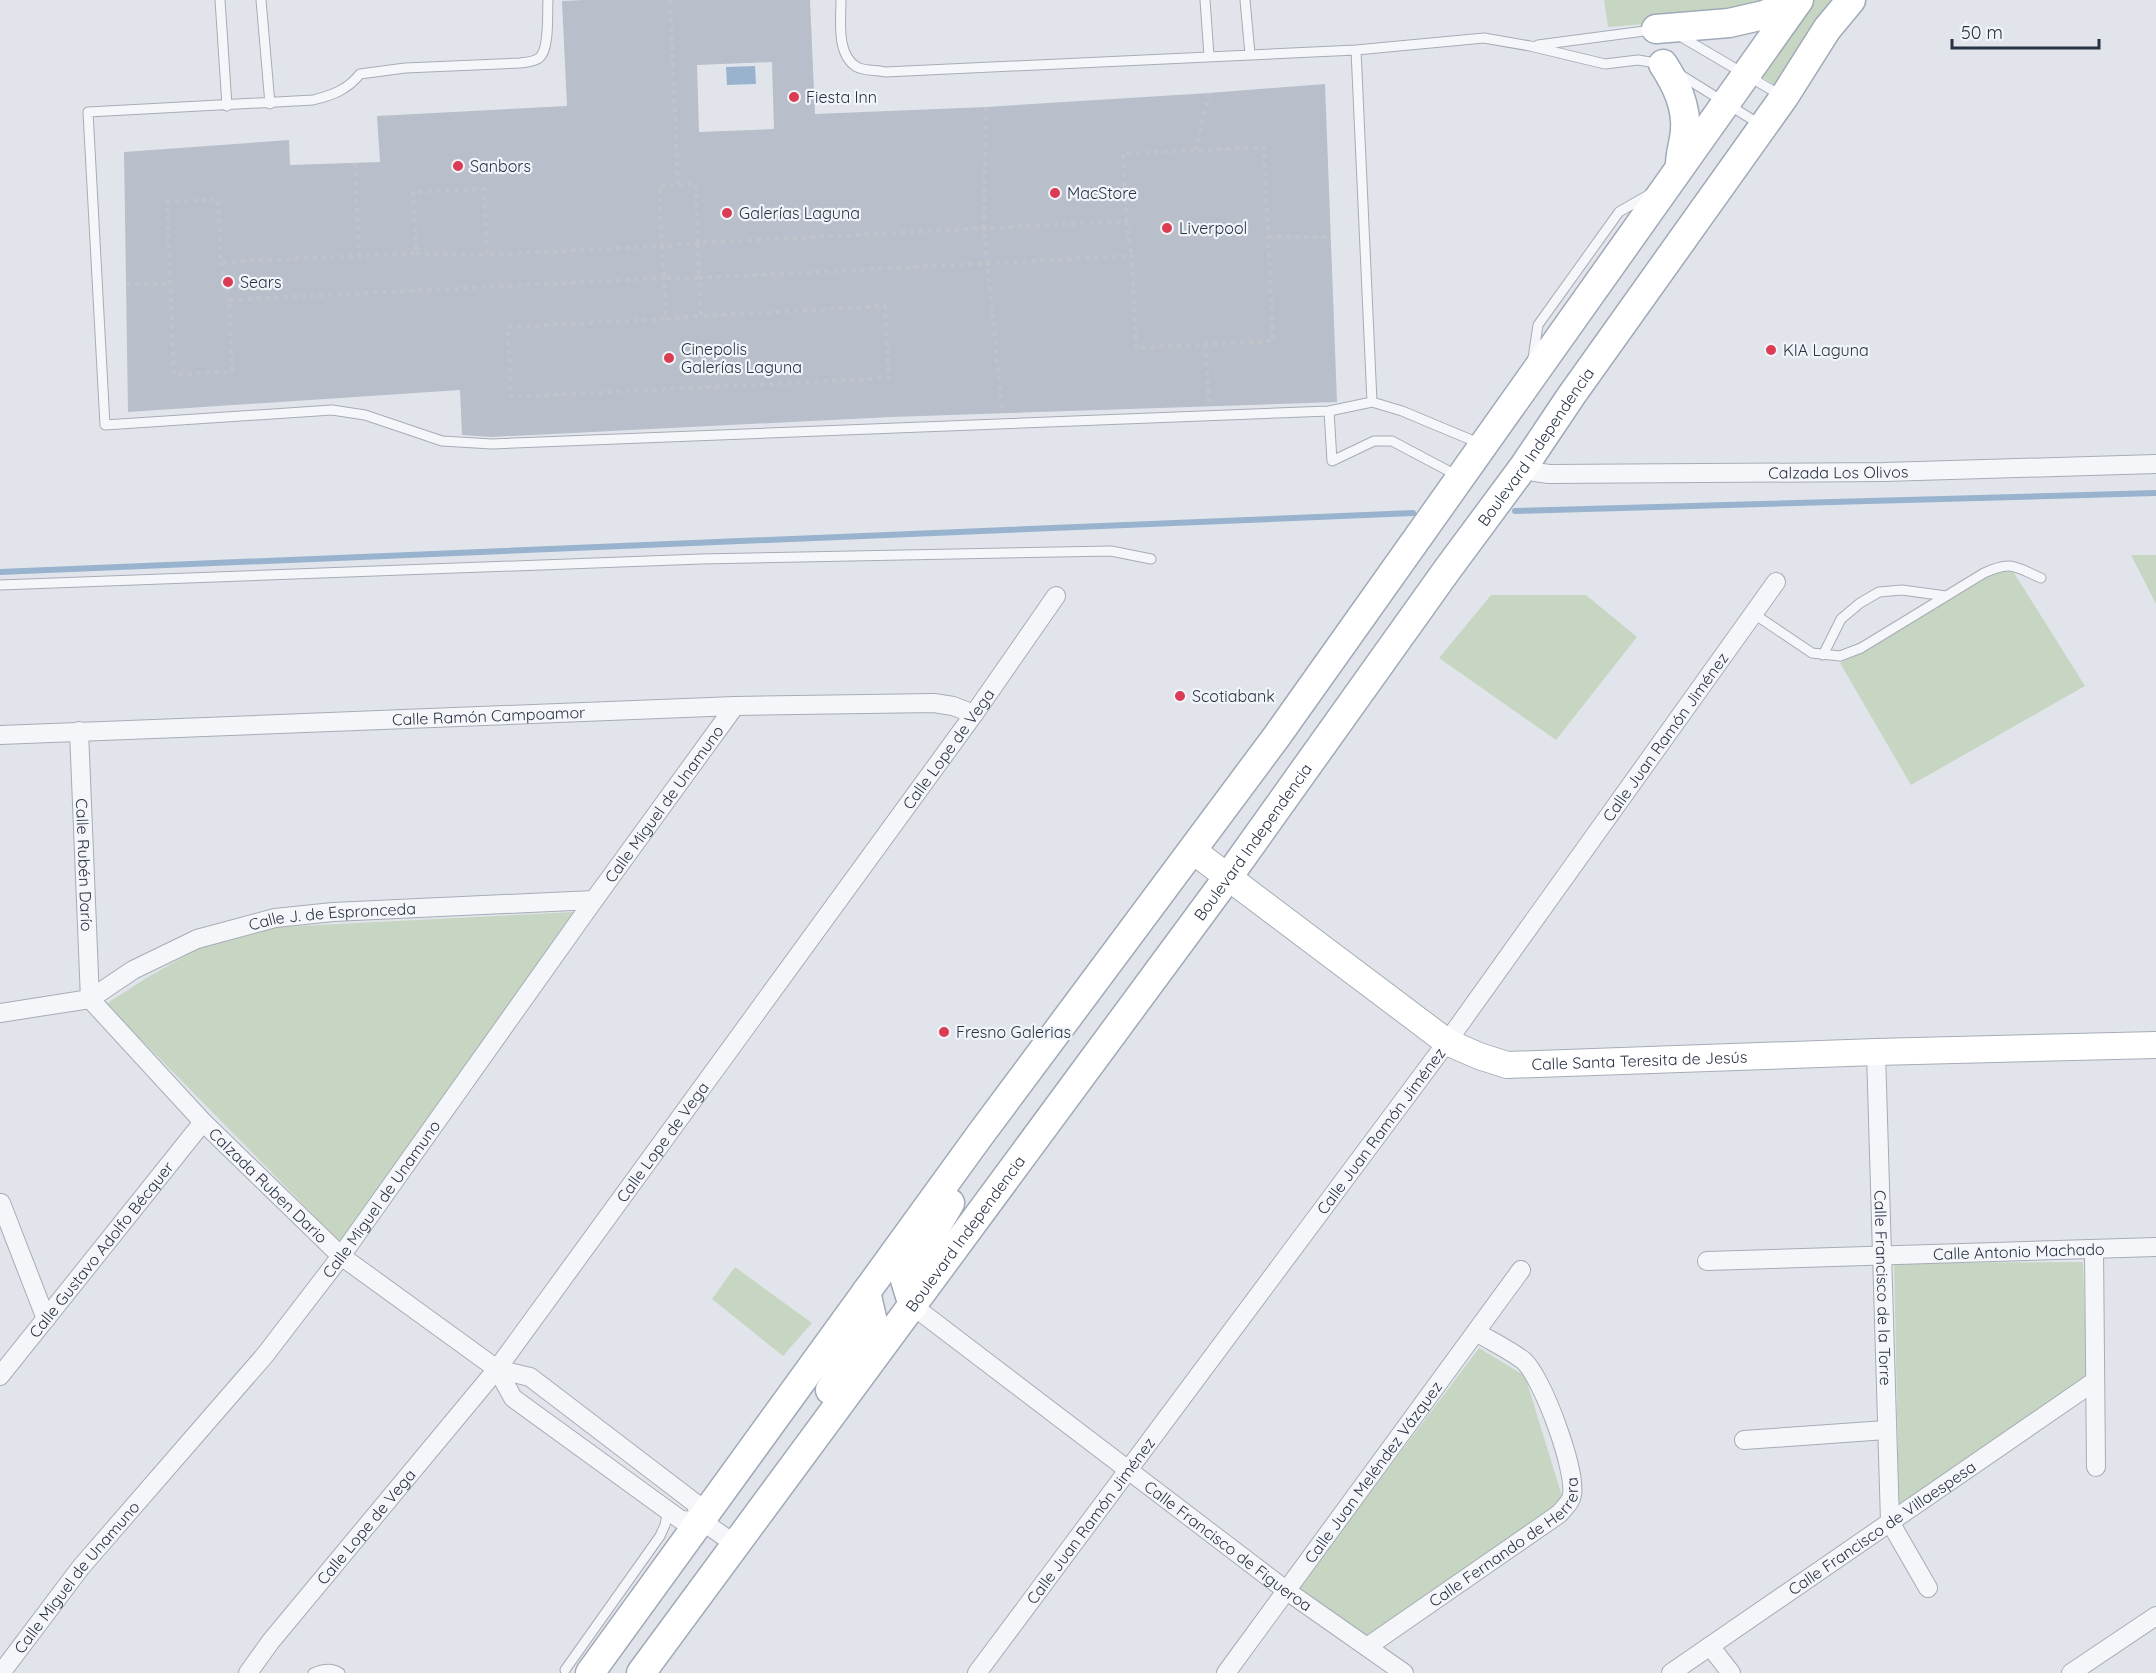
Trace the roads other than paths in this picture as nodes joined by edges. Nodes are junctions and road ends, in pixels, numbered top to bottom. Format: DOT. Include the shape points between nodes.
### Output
graph roads {
  1 [pos="220,0"];
  2 [pos="261,0"];
  3 [pos="548,0"];
  4 [pos="841,0"];
  5 [pos="1204,0"];
  6 [pos="1245,0"];
  7 [pos="1851,0"];
  8 [pos="1798,1"];
  9 [pos="1656,29"];
  10 [pos="1530,46"];
  11 [pos="1356,50"];
  12 [pos="1250,54"];
  13 [pos="1209,56"];
  14 [pos="1663,64"];
  15 [pos="1746,75"];
  16 [pos="1784,97"];
  17 [pos="1726,102"];
  18 [pos="270,104"];
  19 [pos="227,106"];
  20 [pos="1763,126"];
  21 [pos="1674,176"];
  22 [pos="1372,402"];
  23 [pos="1329,411"];
  24 [pos="1484,445"];
  25 [pos="2156,464"];
  26 [pos="1524,466"];
  27 [pos="1460,477"];
  28 [pos="1440,507"];
  29 [pos="1151,559"];
  30 [pos="2041,578"];
  31 [pos="1776,582"];
  32 [pos="0,585"];
  33 [pos="1056,596"];
  34 [pos="1946,596"];
  35 [pos="1754,614"];
  36 [pos="1406,629"];
  37 [pos="1823,655"];
  38 [pos="735,706"];
  39 [pos="974,714"];
  40 [pos="79,731"];
  41 [pos="0,735"];
  42 [pos="1192,850"];
  43 [pos="1228,877"];
  44 [pos="594,900"];
  45 [pos="90,999"];
  46 [pos="0,1014"];
  47 [pos="1447,1042"];
  48 [pos="2156,1045"];
  49 [pos="1876,1052"];
  50 [pos="203,1122"];
  51 [pos="980,1135"];
  52 [pos="1,1203"];
  53 [pos="2156,1247"];
  54 [pos="2094,1249"];
  55 [pos="1882,1254"];
  56 [pos="341,1257"];
  57 [pos="1707,1260"];
  58 [pos="1521,1270"];
  59 [pos="866,1292"];
  60 [pos="913,1306"];
  61 [pos="46,1319"];
  62 [pos="1476,1332"];
  63 [pos="497,1369"];
  64 [pos="0,1376"];
  65 [pos="2095,1381"];
  66 [pos="828,1421"];
  67 [pos="1886,1430"];
  68 [pos="1744,1440"];
  69 [pos="626,1450"];
  70 [pos="2096,1467"];
  71 [pos="612,1469"];
  72 [pos="1129,1471"];
  73 [pos="668,1510"];
  74 [pos="702,1521"];
  75 [pos="1890,1522"];
  76 [pos="736,1545"];
  77 [pos="1928,1588"];
  78 [pos="1287,1591"];
  79 [pos="2156,1616"];
  80 [pos="1710,1646"];
  81 [pos="1366,1647"];
  82 [pos="577,1672"];
  83 [pos="2,1673"];
  84 [pos="248,1673"];
  85 [pos="314,1673"];
  86 [pos="340,1673"];
  87 [pos="641,1673"];
  88 [pos="977,1673"];
  89 [pos="1226,1673"];
  90 [pos="1404,1673"];
  91 [pos="1671,1673"];
  92 [pos="1731,1673"];
  93 [pos="2071,1673"];
  1 -- 19 [label="lane"];
  2 -- 18 [label="lane"];
  3 -- 18 [label="lane" via="546,41 536,60 360,74 350,86 335,94"];
  4 -- 13 [label="lane" via="843,51 858,68 885,72"];
  5 -- 13 [label="lane"];
  6 -- 12 [label="lane"];
  7 -- 16 [label="main road, Boulevard Independencia" via="1827,29"];
  8 -- 9 [label="main road" via="1730,23"];
  8 -- 15 [label="main road"];
  9 -- 10 [label="lane"];
  9 -- 15 [label="lane" via="1681,36"];
  10 -- 11 [label="lane" via="1484,38"];
  10 -- 14 [label="lane" via="1605,64 1638,60"];
  11 -- 12 [label="lane"];
  11 -- 22 [label="lane"];
  12 -- 13 [label="lane"];
  14 -- 17 [label="lane"];
  14 -- 21 [label="main road" via="1676,84 1685,129"];
  15 -- 16 [label="lane"];
  15 -- 17 [label="main road"];
  16 -- 20 [label="main road, Boulevard Independencia"];
  17 -- 20 [label="lane"];
  17 -- 21 [label="main road"];
  18 -- 19 [label="lane"];
  19 -- 23 [label="lane" via="88,112 105,425 332,410 365,415 442,441 492,444"];
  20 -- 26 [label="main road, Boulevard Independencia"];
  21 -- 24 [label="main road"];
  22 -- 23 [label="lane"];
  22 -- 24 [label="lane"];
  23 -- 27 [label="lane" via="1332,461 1374,441 1392,441"];
  24 -- 27 [label="main road"];
  25 -- 26 [label="street, Calzada Los Olivos" via="1884,472 1561,474 1534,472"];
  26 -- 36 [label="main road, Boulevard Independencia"];
  27 -- 28 [label="main road"];
  28 -- 36 [label="main road" via="1461,489 1479,489 1483,496 1483,504"];
  28 -- 42 [label="main road"];
  29 -- 32 [label="lane" via="1111,551 701,559"];
  30 -- 34 [label="lane" via="2004,565"];
  31 -- 35 [label="street, Calle Juan Ramón Jiménez"];
  33 -- 39 [label="street, Calle Lope de Vega"];
  34 -- 37 [label="lane" via="1861,648 1840,656"];
  34 -- 37 [label="lane" via="1902,590 1879,592 1841,620"];
  35 -- 37 [label="lane" via="1803,648"];
  35 -- 47 [label="street, Calle Juan Ramón Jiménez"];
  36 -- 43 [label="main road, Boulevard Independencia"];
  38 -- 39 [label="street, Calle Ramón Campoamor" via="934,703"];
  38 -- 40 [label="street, Calle Ramón Campoamor"];
  38 -- 44 [label="street, Calle Miguel de Unamuno"];
  39 -- 63 [label="street, Calle Lope de Vega"];
  40 -- 41 [label="street, Calle Ramón Campoamor"];
  40 -- 45 [label="street, Calle Rubén Darío"];
  42 -- 43 [label="street, Calle Santa Teresita de Jesús"];
  42 -- 51 [label="main road"];
  43 -- 47 [label="street, Calle Santa Teresita de Jesús"];
  43 -- 60 [label="main road, Boulevard Independencia"];
  44 -- 45 [label="street, Calle J. de Espronceda" via="275,918 197,939 133,970"];
  44 -- 56 [label="street, Calle Miguel de Unamuno"];
  45 -- 46 [label="street"];
  45 -- 50 [label="street, Calzada Ruben Dario"];
  47 -- 49 [label="street, Calle Santa Teresita de Jesús" via="1507,1065"];
  47 -- 72 [label="street, Calle Juan Ramón Jiménez"];
  48 -- 49 [label="street, Calle Santa Teresita de Jesús"];
  49 -- 55 [label="street, Calle Francisco de la Torre"];
  50 -- 56 [label="street, Calzada Ruben Dario"];
  50 -- 61 [label="street, Calle Gustavo Adolfo Bécquer"];
  51 -- 59 [label="main road"];
  51 -- 60 [label="main road" via="946,1212 905,1280"];
  52 -- 61 [label="street"];
  53 -- 54 [label="street, Calle Antonio Machado"];
  54 -- 55 [label="street, Calle Antonio Machado"];
  54 -- 65 [label="street"];
  55 -- 57 [label="street, Calle Antonio Machado"];
  55 -- 67 [label="street, Calle Francisco de la Torre"];
  56 -- 63 [label="street, Calzada Ruben Dario"];
  56 -- 83 [label="street, Calle Miguel de Unamuno" via="264,1355 81,1567"];
  58 -- 62 [label="street, Calle Juan Meléndez Vázquez"];
  59 -- 66 [label="main road" via="873,1322 826,1395"];
  59 -- 74 [label="main road"];
  60 -- 66 [label="main road, Boulevard Independencia"];
  60 -- 72 [label="street, Calle Francisco de Figueroa"];
  61 -- 64 [label="street, Calle Gustavo Adolfo Bécquer"];
  62 -- 78 [label="street, Calle Juan Meléndez Vázquez"];
  62 -- 81 [label="street, Calle Fernando de Herrera" via="1523,1361 1536,1376 1573,1476 1572,1498 1559,1514"];
  63 -- 69 [label="street, Calzada Ruben Dario" via="531,1377"];
  63 -- 71 [label="street, Calzada Ruben Dario" via="513,1398"];
  63 -- 84 [label="street, Calle Lope de Vega"];
  65 -- 70 [label="street"];
  65 -- 75 [label="street, Calle Francisco de Villaespesa"];
  66 -- 76 [label="main road, Boulevard Independencia"];
  67 -- 68 [label="street"];
  67 -- 75 [label="street, Calle Francisco de la Torre"];
  69 -- 71 [label="lane"];
  69 -- 74 [label="street, Calzada Ruben Dario" via="695,1503"];
  71 -- 73 [label="street, Calzada Ruben Dario"];
  72 -- 78 [label="street, Calle Francisco de Figueroa"];
  72 -- 88 [label="street, Calle Juan Ramón Jiménez"];
  73 -- 74 [label="street, Calzada Ruben Dario" via="681,1520"];
  73 -- 82 [label="lane" via="660,1536"];
  74 -- 76 [label="street, Calzada Ruben Dario"];
  74 -- 82 [label="main road"];
  75 -- 77 [label="street"];
  75 -- 80 [label="street, Calle Francisco de Villaespesa"];
  76 -- 87 [label="main road, Boulevard Independencia"];
  78 -- 81 [label="street, Calle Francisco de Figueroa"];
  78 -- 89 [label="street, Calle Juan Meléndez Vázquez"];
  79 -- 93 [label="street"];
  80 -- 91 [label="street, Calle Francisco de Villaespesa"];
  80 -- 92 [label="street"];
  81 -- 90 [label="street, Calle Francisco de Figueroa"];
  85 -- 86 [label="lane" via="322,1669"];
}
